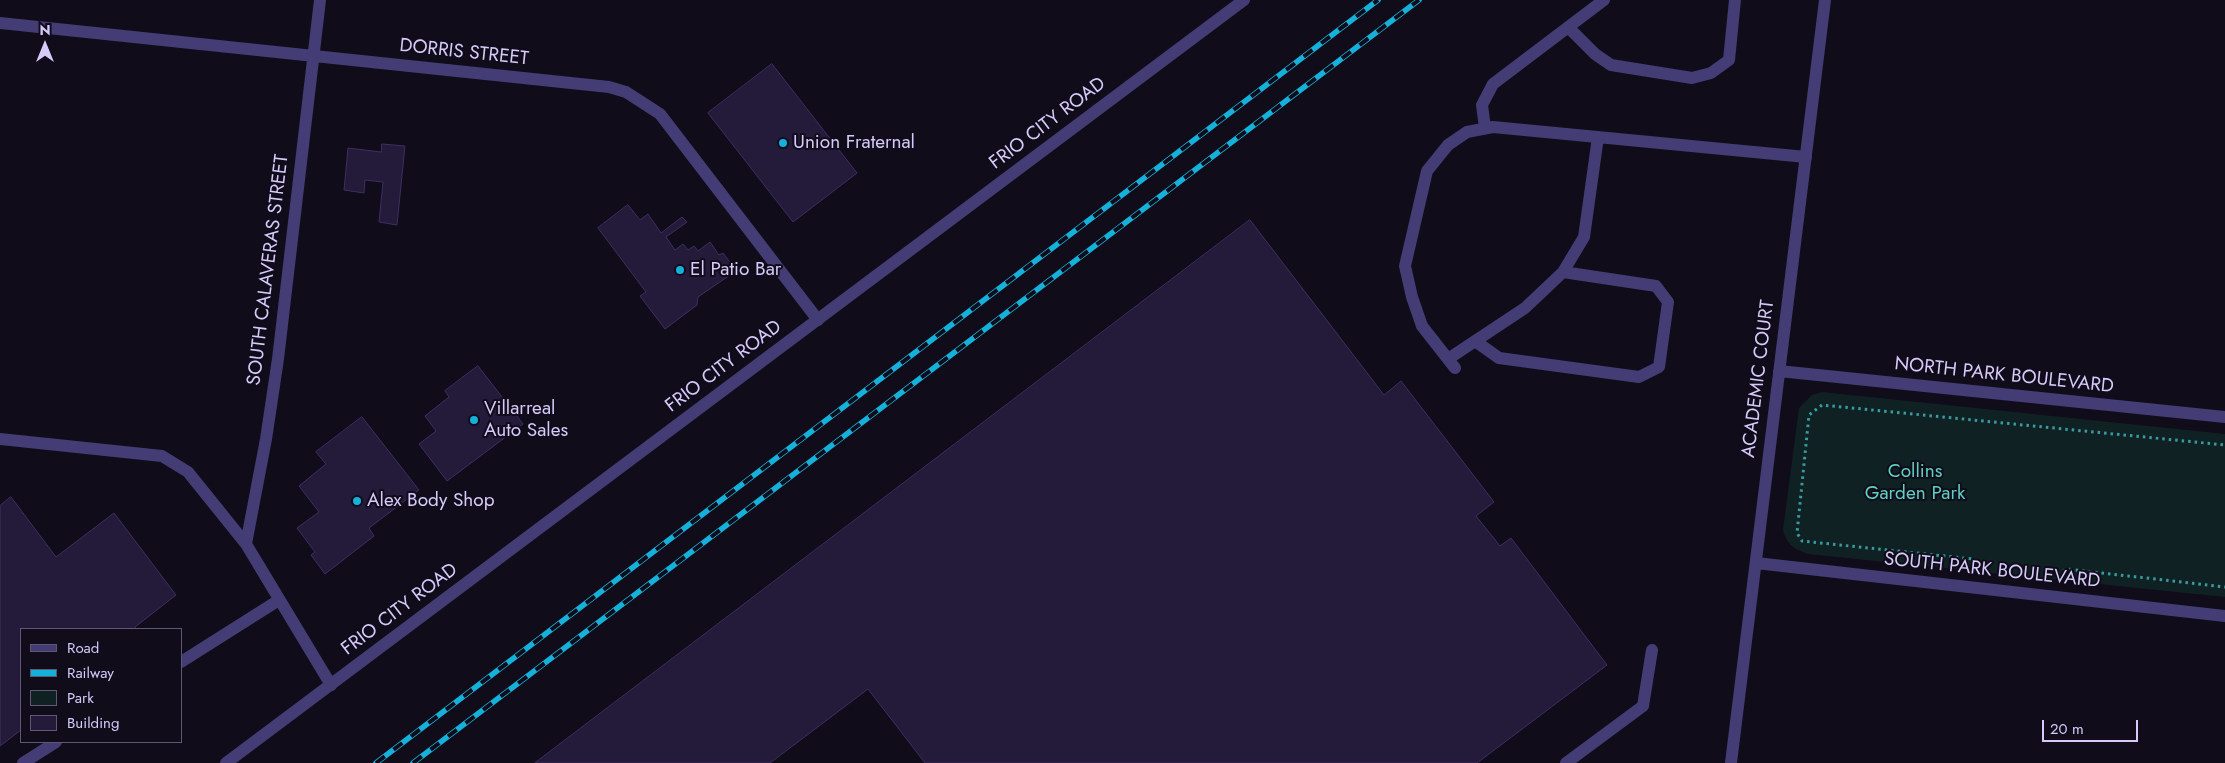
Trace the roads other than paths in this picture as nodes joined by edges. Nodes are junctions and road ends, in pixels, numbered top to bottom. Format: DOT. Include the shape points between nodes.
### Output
graph roads {
  1 [pos="320,0"];
  2 [pos="1244,0"];
  3 [pos="1604,0"];
  4 [pos="1735,0"];
  5 [pos="1825,0"];
  6 [pos="0,23"];
  7 [pos="1568,27"];
  8 [pos="314,56"];
  9 [pos="1485,128"];
  10 [pos="1598,137"];
  11 [pos="1806,157"];
  12 [pos="1563,272"];
  13 [pos="818,320"];
  14 [pos="1476,341"];
  15 [pos="1779,371"];
  16 [pos="2225,418"];
  17 [pos="0,439"];
  18 [pos="246,544"];
  19 [pos="1756,563"];
  20 [pos="279,600"];
  21 [pos="2225,616"];
  22 [pos="1652,650"];
  23 [pos="182,661"];
  24 [pos="331,685"];
  25 [pos="54,743"];
  26 [pos="23,763"];
  27 [pos="226,763"];
  28 [pos="1566,763"];
  29 [pos="1731,763"];
  1 -- 8 [label="street, SOUTH CALAVERAS STREET"];
  2 -- 13 [label="street, FRIO CITY ROAD"];
  3 -- 7 [label="street"];
  4 -- 7 [label="street" via="1729,60 1711,73 1692,78 1611,65"];
  5 -- 11 [label="street, ACADEMIC COURT"];
  6 -- 8 [label="street, DORRIS STREET"];
  7 -- 9 [label="street" via="1493,84 1482,105"];
  8 -- 13 [label="street, DORRIS STREET" via="609,87 626,92 660,114"];
  8 -- 18 [label="street, SOUTH CALAVERAS STREET" via="278,359"];
  9 -- 10 [label="street"];
  9 -- 14 [label="street" via="1467,132 1448,145 1426,171 1405,266 1422,326 1451,363"];
  10 -- 11 [label="street"];
  10 -- 12 [label="street" via="1584,237"];
  11 -- 15 [label="street, ACADEMIC COURT"];
  12 -- 14 [label="street" via="1525,308"];
  12 -- 14 [label="street" via="1656,286 1668,302 1659,367 1638,377 1499,358"];
  13 -- 24 [label="street, FRIO CITY ROAD"];
  15 -- 16 [label="street, NORTH PARK BOULEVARD"];
  15 -- 19 [label="street, ACADEMIC COURT"];
  17 -- 18 [label="street" via="162,456 188,472"];
  18 -- 20 [label="street"];
  19 -- 21 [label="street, SOUTH PARK BOULEVARD"];
  19 -- 29 [label="street, ACADEMIC COURT"];
  20 -- 23 [label="street"];
  20 -- 24 [label="street"];
  22 -- 28 [label="street" via="1643,706"];
  24 -- 27 [label="street, FRIO CITY ROAD"];
  25 -- 26 [label="street"];
}
